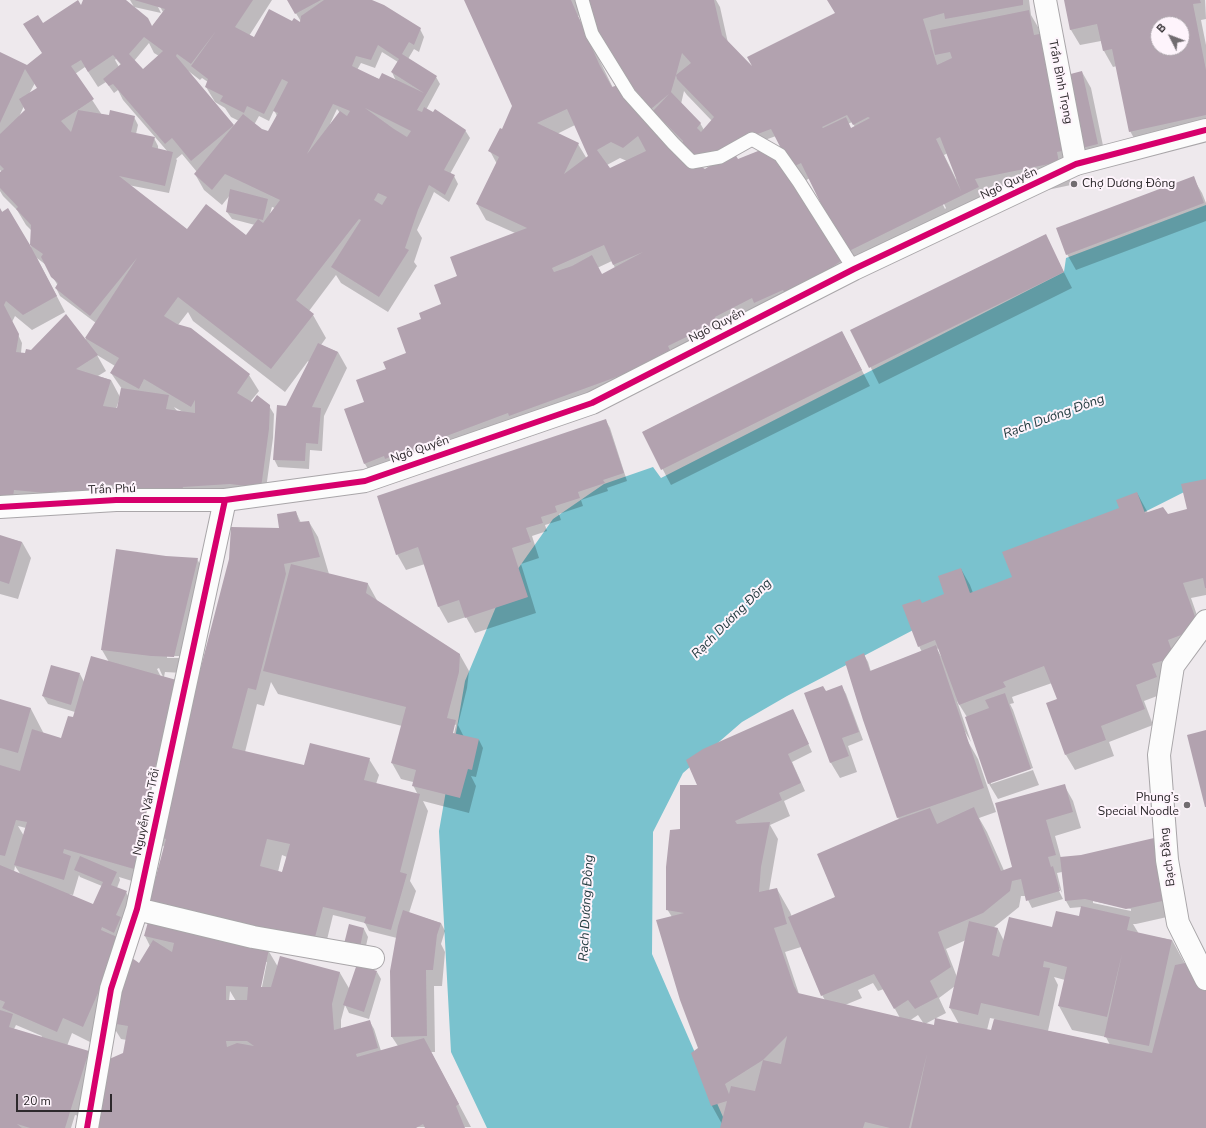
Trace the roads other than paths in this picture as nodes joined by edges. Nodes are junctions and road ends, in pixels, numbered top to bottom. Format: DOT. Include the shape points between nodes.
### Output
graph roads {
  1 [pos="582,0"];
  2 [pos="1045,0"];
  3 [pos="1206,130"];
  4 [pos="1076,164"];
  5 [pos="854,269"];
  6 [pos="225,500"];
  7 [pos="0,507"];
  8 [pos="1206,621"];
  9 [pos="137,909"];
  10 [pos="373,958"];
  11 [pos="1206,979"];
  12 [pos="87,1128"];
  1 -- 5 [label="lane" via="592,34 629,94 692,162 720,157 752,139 780,155"];
  2 -- 4 [label="street, Trần Bình Trọng"];
  3 -- 4 [label="street, Ngô Quyền"];
  4 -- 5 [label="street, Ngô Quyền"];
  5 -- 6 [label="street, Ngô Quyền" via="592,402 365,480"];
  6 -- 7 [label="street, Trần Phú" via="116,500"];
  6 -- 9 [label="street, Nguyễn Văn Trỗi"];
  8 -- 11 [label="street, Bạch Đằng" via="1173,666 1159,756 1167,860 1178,923"];
  9 -- 10 [label="street" via="252,937"];
  9 -- 12 [label="street, Nguyễn Văn Trỗi" via="111,989"];
}
